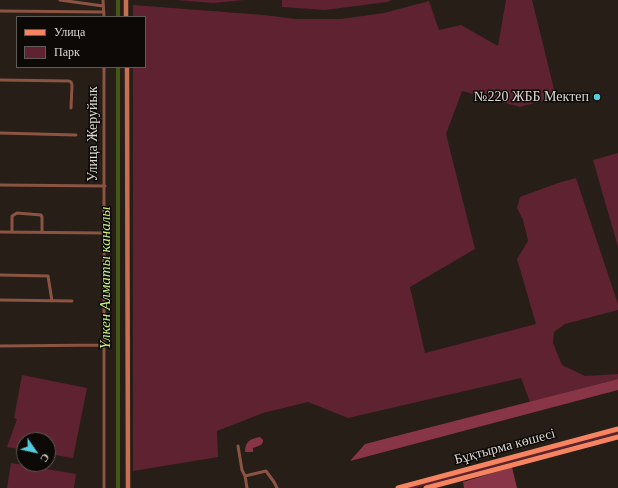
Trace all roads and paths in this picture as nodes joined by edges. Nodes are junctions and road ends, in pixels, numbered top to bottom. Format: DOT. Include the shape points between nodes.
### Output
graph roads {
  1 [pos="60,0"];
  2 [pos="103,0"];
  3 [pos="126,0"];
  4 [pos="103,6"];
  5 [pos="0,11"];
  6 [pos="104,12"];
  7 [pos="104,16"];
  8 [pos="126,16"];
  9 [pos="104,68"];
  10 [pos="126,68"];
  11 [pos="0,80"];
  12 [pos="72,108"];
  13 [pos="0,133"];
  14 [pos="76,135"];
  15 [pos="0,185"];
  16 [pos="105,186"];
  17 [pos="0,232"];
  18 [pos="12,232"];
  19 [pos="42,232"];
  20 [pos="105,233"];
  21 [pos="0,275"];
  22 [pos="0,300"];
  23 [pos="52,301"];
  24 [pos="72,302"];
  25 [pos="104,345"];
  26 [pos="0,346"];
  27 [pos="618,429"];
  28 [pos="618,437"];
  29 [pos="238,446"];
  30 [pos="245,476"];
  31 [pos="104,488"];
  32 [pos="128,488"];
  33 [pos="247,488"];
  34 [pos="277,488"];
  35 [pos="398,488"];
  36 [pos="426,488"];
  1 -- 4 [label="street"];
  2 -- 4 [label="street"];
  3 -- 8 [label="street"];
  4 -- 6 [label="street"];
  5 -- 6 [label="street"];
  6 -- 7 [label="street"];
  9 -- 16 [label="street, Улица Жеруйык"];
  10 -- 32 [label="street"];
  11 -- 12 [label="street" via="69,81 72,85"];
  13 -- 14 [label="street"];
  15 -- 16 [label="street"];
  16 -- 20 [label="street, Улица Жеруйык"];
  17 -- 18 [label="street"];
  18 -- 19 [label="street"];
  18 -- 19 [label="street" via="12,216 17,213 41,215"];
  19 -- 20 [label="street"];
  20 -- 25 [label="street, Улица Жеруйык"];
  21 -- 23 [label="street" via="48,276"];
  22 -- 23 [label="street"];
  23 -- 24 [label="street"];
  25 -- 26 [label="street"];
  25 -- 31 [label="street, Улица Жеруйык"];
  27 -- 35 [label="main road, Бұқтырма көшесі"];
  28 -- 36 [label="main road, Бұқтырма көшесі"];
  29 -- 30 [label="street"];
  30 -- 33 [label="street"];
  30 -- 34 [label="street" via="266,471"];
}
